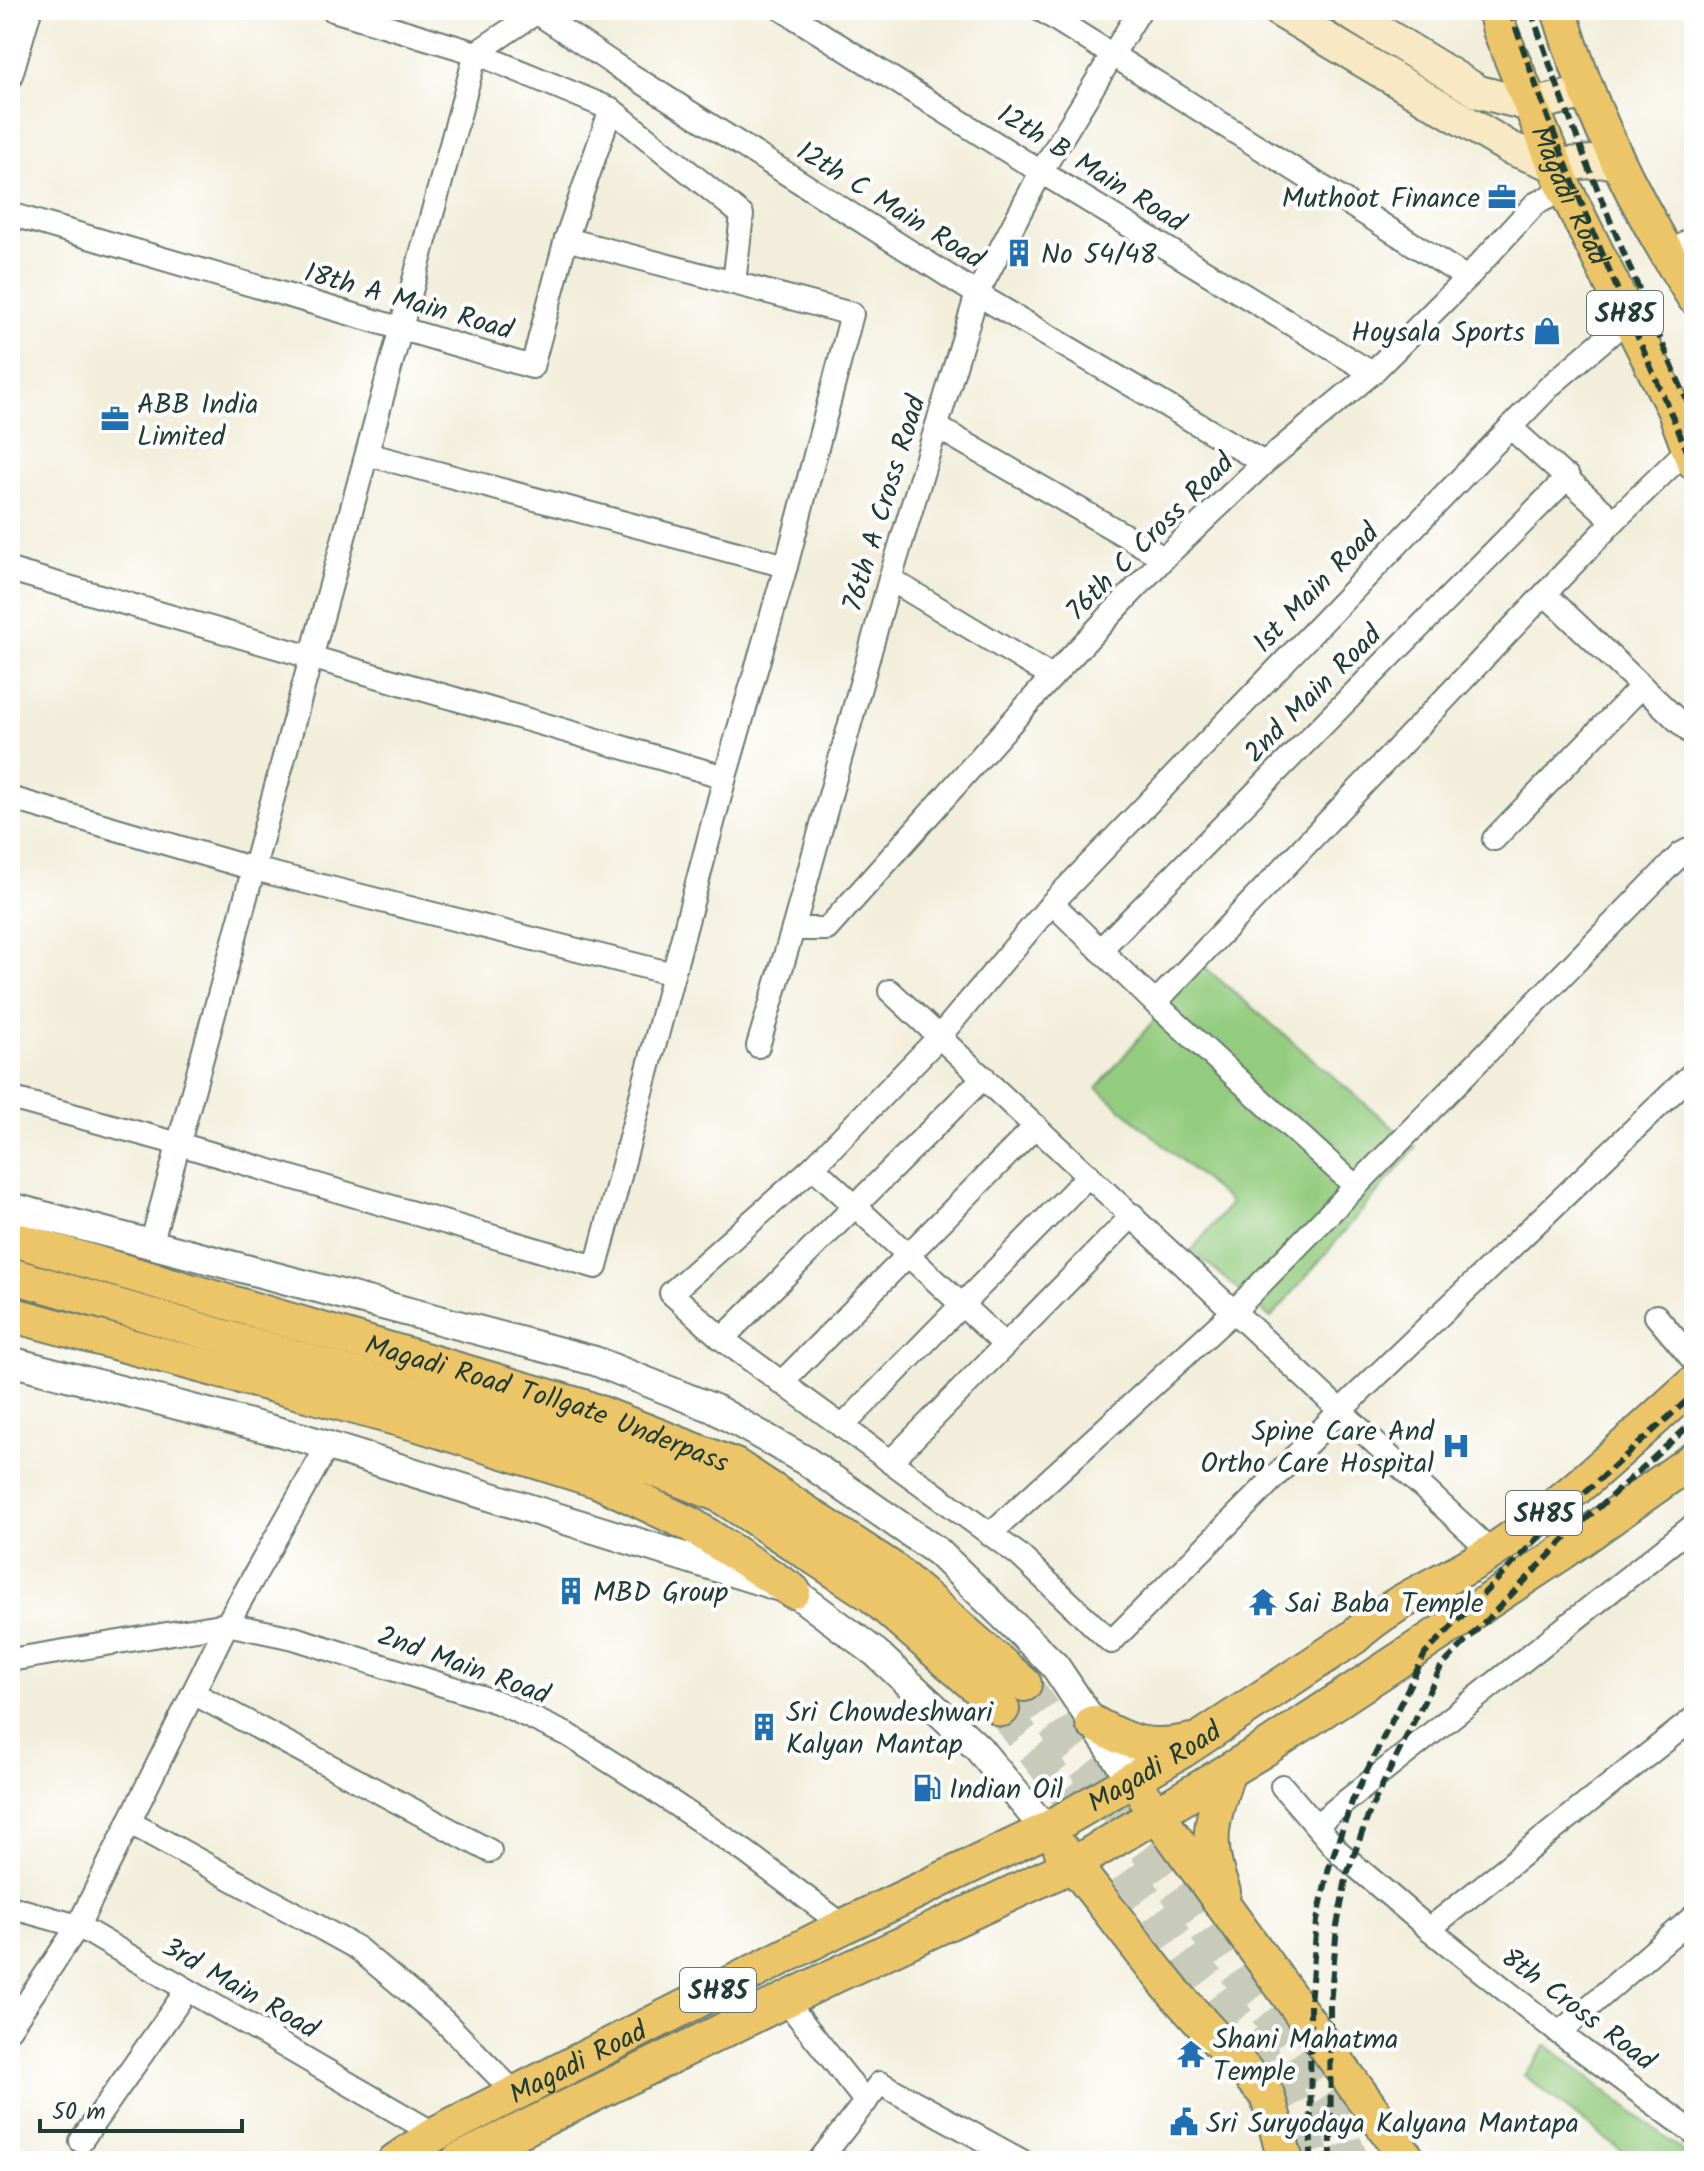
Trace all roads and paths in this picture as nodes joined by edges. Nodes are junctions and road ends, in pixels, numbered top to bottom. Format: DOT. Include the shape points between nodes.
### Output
graph roads {
  1 [pos="30,10"];
  2 [pos="333,10"];
  3 [pos="783,10"];
  4 [pos="1041,10"];
  5 [pos="1140,10"];
  6 [pos="1278,10"];
  7 [pos="1345,10"];
  8 [pos="1495,10"];
  9 [pos="1559,10"];
  10 [pos="537,11"];
  11 [pos="476,53"];
  12 [pos="1114,55"];
  13 [pos="10,79"];
  14 [pos="1588,92"];
  15 [pos="1530,105"];
  16 [pos="611,109"];
  17 [pos="1618,160"];
  18 [pos="1041,172"];
  19 [pos="1559,177"];
  20 [pos="10,214"];
  21 [pos="566,239"];
  22 [pos="1681,246"];
  23 [pos="1467,278"];
  24 [pos="734,283"];
  25 [pos="977,294"];
  26 [pos="1694,297"];
  27 [pos="1628,319"];
  28 [pos="401,329"];
  29 [pos="1372,373"];
  30 [pos="937,427"];
  31 [pos="1510,427"];
  32 [pos="367,454"];
  33 [pos="1691,455"];
  34 [pos="1264,463"];
  35 [pos="1568,477"];
  36 [pos="1614,521"];
  37 [pos="1164,558"];
  38 [pos="786,566"];
  39 [pos="10,570"];
  40 [pos="890,579"];
  41 [pos="1545,594"];
  42 [pos="312,658"];
  43 [pos="1052,677"];
  44 [pos="1642,686"];
  45 [pos="1694,736"];
  46 [pos="725,777"];
  47 [pos="10,798"];
  48 [pos="1494,839"];
  49 [pos="1694,847"];
  50 [pos="254,869"];
  51 [pos="1052,903"];
  52 [pos="793,929"];
  53 [pos="1100,950"];
  54 [pos="673,974"];
  55 [pos="890,991"];
  56 [pos="1155,1003"];
  57 [pos="940,1036"];
  58 [pos="758,1046"];
  59 [pos="1694,1072"];
  60 [pos="984,1077"];
  61 [pos="10,1098"];
  62 [pos="1036,1126"];
  63 [pos="179,1144"];
  64 [pos="813,1167"];
  65 [pos="1089,1175"];
  66 [pos="1355,1186"];
  67 [pos="855,1206"];
  68 [pos="10,1207"];
  69 [pos="1133,1215"];
  70 [pos="10,1238"];
  71 [pos="151,1245"];
  72 [pos="908,1255"];
  73 [pos="10,1275"];
  74 [pos="962,1305"];
  75 [pos="1234,1310"];
  76 [pos="10,1314"];
  77 [pos="1656,1316"];
  78 [pos="722,1339"];
  79 [pos="1005,1345"];
  80 [pos="10,1361"];
  81 [pos="1694,1361"];
  82 [pos="781,1383"];
  83 [pos="1694,1383"];
  84 [pos="1341,1410"];
  85 [pos="842,1427"];
  86 [pos="327,1447"];
  87 [pos="1694,1459"];
  88 [pos="890,1462"];
  89 [pos="1694,1525"];
  90 [pos="990,1534"];
  91 [pos="1492,1552"];
  92 [pos="793,1591"];
  93 [pos="227,1624"];
  94 [pos="10,1660"];
  95 [pos="1024,1684"];
  96 [pos="193,1693"];
  97 [pos="1002,1709"];
  98 [pos="1694,1718"];
  99 [pos="1093,1723"];
  100 [pos="1199,1739"];
  101 [pos="1227,1773"];
  102 [pos="1132,1781"];
  103 [pos="1282,1786"];
  104 [pos="1158,1816"];
  105 [pos="129,1822"];
  106 [pos="1316,1825"];
  107 [pos="1046,1830"];
  108 [pos="490,1851"];
  109 [pos="1074,1864"];
  110 [pos="10,1907"];
  111 [pos="1694,1916"];
  112 [pos="1234,1920"];
  113 [pos="78,1926"];
  114 [pos="844,1926"];
  115 [pos="1429,1929"];
  116 [pos="187,1990"];
  117 [pos="785,2000"];
  118 [pos="10,2028"];
  119 [pos="1559,2033"];
  120 [pos="515,2093"];
  121 [pos="866,2102"];
  122 [pos="1694,2133"];
  123 [pos="435,2134"];
  124 [pos="81,2141"];
  125 [pos="395,2161"];
  126 [pos="458,2161"];
  127 [pos="819,2161"];
  128 [pos="1022,2161"];
  129 [pos="1286,2161"];
  130 [pos="1409,2161"];
  1 -- 13 [label="street"];
  2 -- 11 [label="street"];
  3 -- 18 [label="street, 12th B Main Road"];
  4 -- 12 [label="street"];
  5 -- 12 [label="street, 76th A Cross Road"];
  6 -- 19 [label="main road"];
  7 -- 15 [label="main road" via="1479,92"];
  8 -- 15 [label="main road, Magadi Road / SH85"];
  9 -- 14 [label="main road, Magadi Road / SH85"];
  10 -- 11 [label="street"];
  10 -- 25 [label="street, 12th C Main Road"];
  11 -- 16 [label="street"];
  11 -- 28 [label="street"];
  12 -- 18 [label="street, 76th A Cross Road"];
  12 -- 23 [label="street"];
  14 -- 15 [label="main road"];
  14 -- 17 [label="main road, Magadi Road / SH85"];
  15 -- 19 [label="main road, Magadi Road / SH85"];
  16 -- 21 [label="street, 18th A Main Road"];
  16 -- 24 [label="street" via="742,215"];
  17 -- 19 [label="main road"];
  17 -- 22 [label="main road, Magadi Road / SH85" via="1653,233"];
  18 -- 25 [label="street, 76th A Cross Road"];
  18 -- 29 [label="street, 12th B Main Road"];
  19 -- 23 [label="street, 76th C Cross Road"];
  19 -- 27 [label="main road, Magadi Road / SH85"];
  20 -- 28 [label="street, 18th A Main Road"];
  21 -- 24 [label="street"];
  21 -- 28 [label="street, 18th A Main Road" via="532,367"];
  22 -- 26 [label="main road, Magadi Road / SH85"];
  23 -- 29 [label="street, 76th C Cross Road"];
  24 -- 38 [label="street" via="852,314"];
  25 -- 30 [label="street, 76th A Cross Road"];
  25 -- 34 [label="street, 12th C Main Road"];
  27 -- 31 [label="street, 1st Main Road"];
  27 -- 33 [label="main road, Magadi Road / SH85"];
  28 -- 32 [label="street"];
  29 -- 34 [label="street, 76th C Cross Road"];
  30 -- 37 [label="street"];
  30 -- 40 [label="street, 76th A Cross Road"];
  31 -- 35 [label="street"];
  31 -- 51 [label="street, 1st Main Road"];
  32 -- 38 [label="street"];
  32 -- 42 [label="street"];
  33 -- 36 [label="street"];
  34 -- 37 [label="street, 76th C Cross Road"];
  35 -- 36 [label="street"];
  35 -- 53 [label="street, 2nd Main Road"];
  36 -- 41 [label="street"];
  37 -- 43 [label="street, 76th C Cross Road"];
  38 -- 46 [label="street"];
  39 -- 42 [label="street"];
  40 -- 43 [label="street"];
  40 -- 52 [label="street, 76th A Cross Road"];
  41 -- 44 [label="street"];
  41 -- 56 [label="street"];
  42 -- 46 [label="street"];
  42 -- 50 [label="street"];
  43 -- 52 [label="street, 76th C Cross Road" via="827,929"];
  44 -- 45 [label="street"];
  44 -- 48 [label="street"];
  46 -- 54 [label="street"];
  47 -- 50 [label="street"];
  49 -- 66 [label="street" via="1681,854"];
  50 -- 54 [label="street"];
  50 -- 63 [label="street"];
  51 -- 53 [label="street"];
  51 -- 57 [label="street, 1st Main Road"];
  52 -- 58 [label="street, 76th A Cross Road"];
  53 -- 56 [label="street"];
  54 -- 63 [label="street" via="596,1267"];
  55 -- 57 [label="street"];
  56 -- 66 [label="street"];
  57 -- 60 [label="street"];
  57 -- 64 [label="street, 1st Main Road"];
  59 -- 84 [label="street"];
  60 -- 62 [label="street"];
  60 -- 67 [label="street"];
  61 -- 63 [label="street"];
  62 -- 65 [label="street"];
  62 -- 72 [label="street"];
  63 -- 71 [label="street"];
  64 -- 67 [label="street"];
  64 -- 78 [label="street, 1st Main Road" via="671,1293"];
  65 -- 69 [label="street"];
  65 -- 74 [label="street"];
  66 -- 75 [label="street"];
  67 -- 72 [label="street"];
  67 -- 78 [label="street"];
  68 -- 71 [label="street"];
  69 -- 75 [label="street"];
  69 -- 79 [label="street"];
  70 -- 95 [label="main road, Magadi Road Tollgate Underpass" via="584,1407 735,1466 892,1569"];
  71 -- 99 [label="street" via="595,1361 715,1409 806,1461 938,1552 1055,1666"];
  72 -- 74 [label="street"];
  72 -- 82 [label="street"];
  73 -- 97 [label="main road, Magadi Road Tollgate Underpass" via="573,1438 720,1495 872,1595"];
  74 -- 79 [label="street"];
  74 -- 85 [label="street"];
  75 -- 84 [label="street"];
  75 -- 90 [label="street"];
  76 -- 92 [label="main road" via="418,1424 599,1481 691,1525"];
  77 -- 81 [label="street"];
  78 -- 82 [label="street"];
  79 -- 88 [label="street"];
  80 -- 86 [label="street"];
  82 -- 85 [label="street"];
  83 -- 91 [label="main road, Magadi Road / SH85" via="1576,1489"];
  84 -- 90 [label="street" via="1111,1642"];
  84 -- 91 [label="street"];
  85 -- 88 [label="street"];
  86 -- 92 [label="street"];
  86 -- 93 [label="street"];
  87 -- 101 [label="main road, Magadi Road / SH85" via="1563,1552"];
  88 -- 90 [label="street"];
  89 -- 106 [label="street"];
  91 -- 100 [label="main road, Magadi Road / SH85" via="1376,1616 1354,1637"];
  92 -- 107 [label="street" via="876,1653 978,1748"];
  93 -- 94 [label="street, 2nd Main Road"];
  93 -- 96 [label="street"];
  93 -- 114 [label="street, 2nd Main Road" via="294,1638 497,1702 570,1736 747,1853"];
  96 -- 105 [label="street"];
  96 -- 108 [label="street"];
  98 -- 115 [label="street"];
  99 -- 100 [label="main road" via="1144,1745 1164,1747"];
  99 -- 102 [label="street"];
  100 -- 102 [label="main road, Magadi Road / SH85"];
  101 -- 104 [label="main road, Magadi Road / SH85"];
  101 -- 112 [label="main road" via="1211,1834 1212,1863"];
  102 -- 104 [label="main road"];
  102 -- 107 [label="main road, Magadi Road / SH85"];
  103 -- 106 [label="street, 8th Cross Road"];
  104 -- 109 [label="main road, Magadi Road / SH85"];
  104 -- 112 [label="main road"];
  105 -- 113 [label="street"];
  105 -- 120 [label="street" via="357,1948 443,2020"];
  106 -- 115 [label="street, 8th Cross Road" via="1339,1852"];
  107 -- 109 [label="main road"];
  107 -- 114 [label="main road, Magadi Road / SH85"];
  109 -- 117 [label="main road, Magadi Road / SH85"];
  109 -- 129 [label="main road" via="1170,1988 1267,2095"];
  110 -- 113 [label="street, 3rd Main Road"];
  111 -- 119 [label="street"];
  112 -- 130 [label="main road"];
  113 -- 116 [label="street, 3rd Main Road"];
  113 -- 118 [label="street"];
  114 -- 120 [label="main road, Magadi Road / SH85"];
  115 -- 119 [label="street, 8th Cross Road"];
  116 -- 123 [label="street, 3rd Main Road"];
  116 -- 124 [label="street"];
  117 -- 121 [label="street"];
  117 -- 126 [label="main road, Magadi Road / SH85"];
  119 -- 122 [label="street, 8th Cross Road"];
  120 -- 123 [label="main road, Magadi Road / SH85"];
  121 -- 127 [label="street"];
  121 -- 128 [label="street" via="880,2083"];
  123 -- 125 [label="main road, Magadi Road / SH85"];
}
